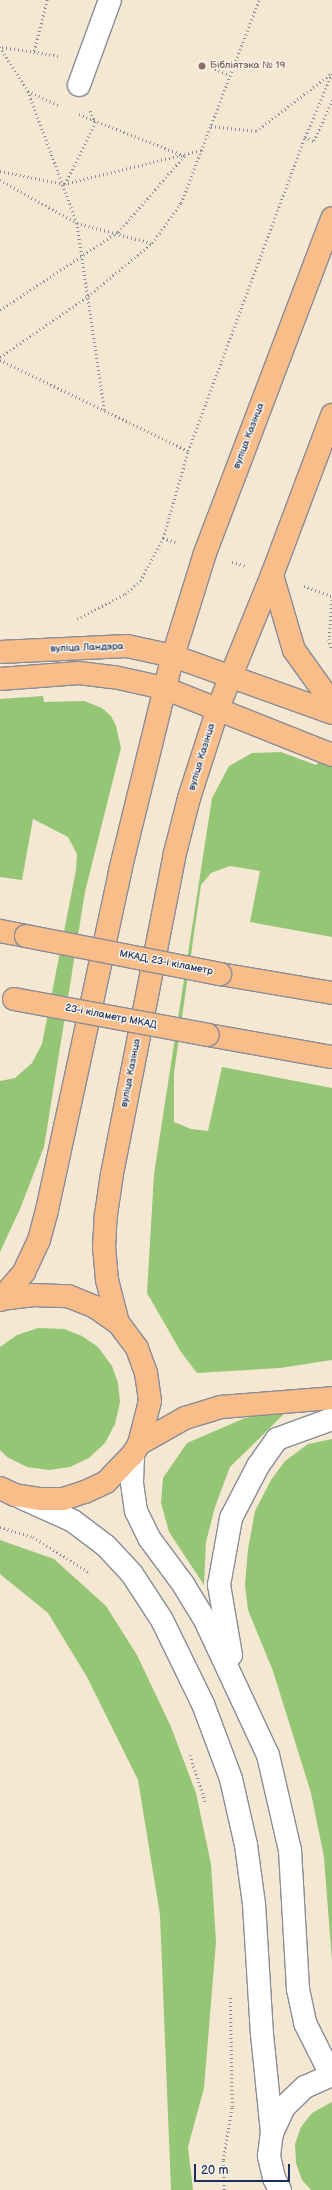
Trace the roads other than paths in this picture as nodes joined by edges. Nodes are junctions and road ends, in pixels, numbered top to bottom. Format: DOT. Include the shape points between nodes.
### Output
graph roads {
  1 [pos="110,0"];
  2 [pos="79,85"];
  3 [pos="332,218"];
  4 [pos="332,414"];
  5 [pos="272,575"];
  6 [pos="0,652"];
  7 [pos="173,656"];
  8 [pos="231,676"];
  9 [pos="0,679"];
  10 [pos="164,688"];
  11 [pos="332,703"];
  12 [pos="218,708"];
  13 [pos="332,713"];
  14 [pos="332,755"];
  15 [pos="0,931"];
  16 [pos="332,993"];
  17 [pos="7,998"];
  18 [pos="332,1057"];
  19 [pos="1,1300"];
  20 [pos="118,1322"];
  21 [pos="332,1398"];
  22 [pos="332,1419"];
  23 [pos="136,1449"];
  24 [pos="8,1492"];
  25 [pos="237,1685"];
  26 [pos="331,2075"];
  27 [pos="272,2133"];
  28 [pos="280,2190"];
  1 -- 2 [label="lane"];
  3 -- 7 [label="main road, вуліца Казінца" via="205,553"];
  4 -- 5 [label="main road, вуліца Казінца"];
  5 -- 8 [label="main road, вуліца Казінца"];
  5 -- 11 [label="main road" via="294,650"];
  6 -- 7 [label="main road, вуліца Ландэра" via="127,646"];
  7 -- 8 [label="main road, вуліца Ландэра"];
  7 -- 10 [label="main road, вуліца Казінца"];
  8 -- 12 [label="main road, вуліца Казінца"];
  8 -- 13 [label="main road, вуліца Ландэра"];
  9 -- 10 [label="main road" via="79,673 114,677"];
  10 -- 12 [label="main road"];
  10 -- 19 [label="main road, вуліца Казінца" via="120,871 47,1210 39,1240 24,1272"];
  12 -- 14 [label="main road"];
  12 -- 20 [label="main road, вуліца Казінца" via="174,857 112,1174 104,1248 106,1280"];
  15 -- 16 [label="main road, МКАД, 23-і кіламетр, bridge"];
  17 -- 18 [label="main road, 23-і кіламетр МКАД, bridge"];
  19 -- 20 [label="main road" via="32,1295 68,1296 95,1307"];
  20 -- 23 [label="main road, вуліца Казінца" via="137,1348 146,1372 150,1401"];
  21 -- 23 [label="main road" via="221,1407 186,1418"];
  22 -- 25 [label="lane" via="277,1439 258,1466 231,1518 219,1585"];
  23 -- 24 [label="main road, вуліца Казінца" via="106,1482 86,1492 63,1499"];
  23 -- 25 [label="lane" via="132,1483 136,1511 149,1538 183,1584 205,1620"];
  24 -- 27 [label="lane" via="73,1521 106,1546 122,1563 162,1620 203,1704 231,1779 246,1845 254,1904 262,2034"];
  25 -- 26 [label="lane" via="268,1755 290,1850 298,1989 305,2023"];
  26 -- 27 [label="lane" via="305,2086 284,2107"];
  27 -- 28 [label="lane" via="269,2156 274,2178"];
}
